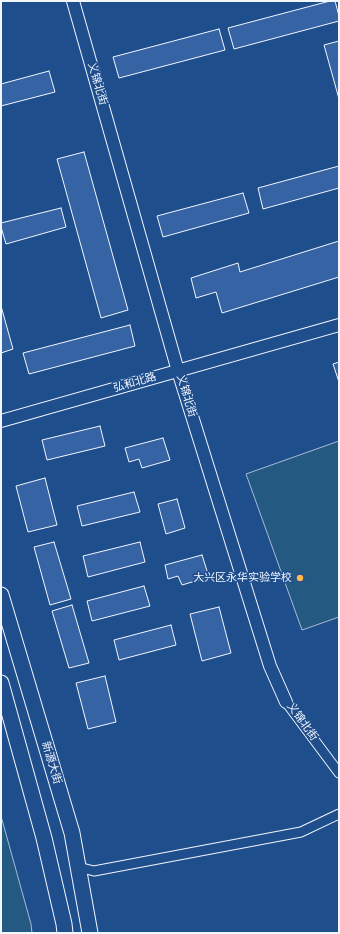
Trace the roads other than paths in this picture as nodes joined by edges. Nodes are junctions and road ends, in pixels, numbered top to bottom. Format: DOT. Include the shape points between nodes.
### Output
graph roads {
  1 [pos="73,1"];
  2 [pos="339,325"];
  3 [pos="178,371"];
  4 [pos="1,421"];
  5 [pos="1,595"];
  6 [pos="1,683"];
  7 [pos="286,702"];
  8 [pos="339,773"];
  9 [pos="339,814"];
  10 [pos="78,867"];
  11 [pos="65,933"];
  12 [pos="90,933"];
  1 -- 3 [label="street, 义锦北街"];
  2 -- 3 [label="street, 弘和北路"];
  3 -- 4 [label="street, 弘和北路"];
  3 -- 7 [label="street, 义锦北街" via="270,666"];
  5 -- 10 [label="main road, 新源大街" via="72,833"];
  6 -- 11 [label="main road" via="44,838"];
  7 -- 8 [label="street, 义锦北街"];
  9 -- 10 [label="street" via="301,832 94,871"];
  10 -- 12 [label="main road, 新源大街"];
}
